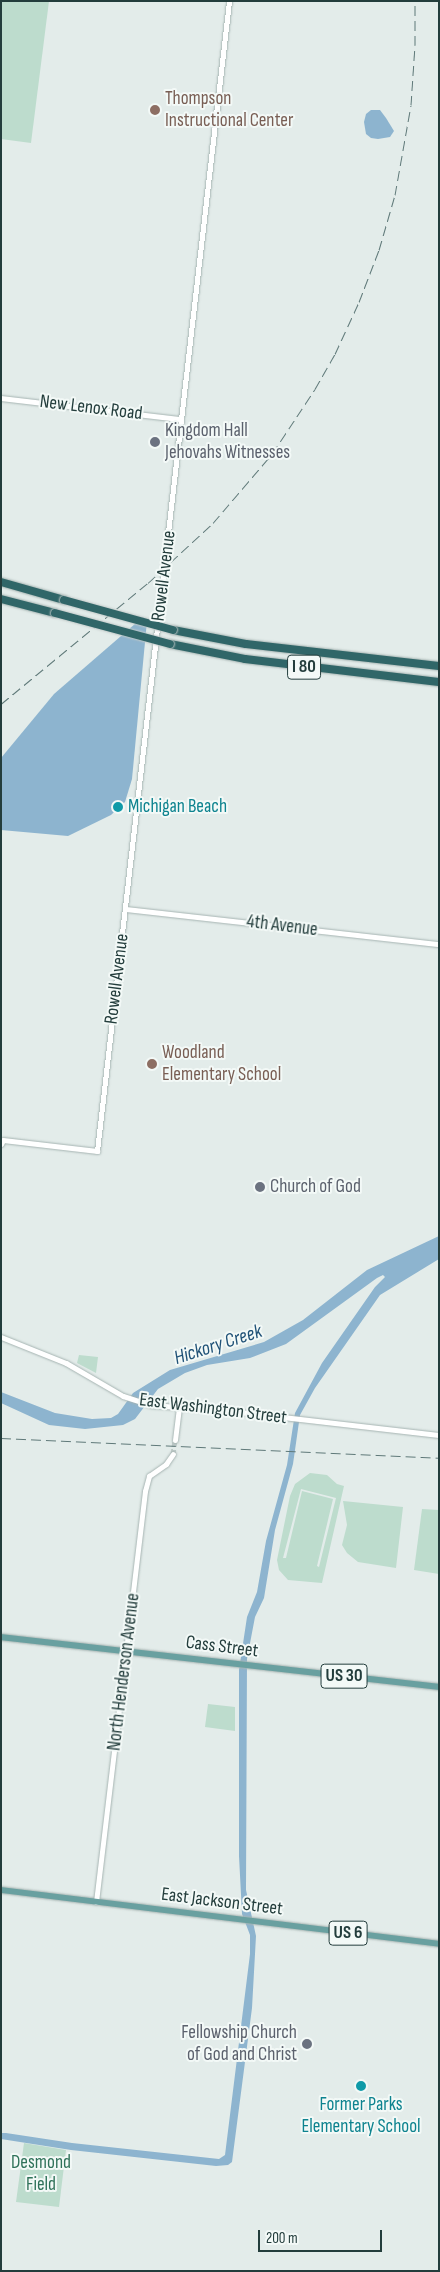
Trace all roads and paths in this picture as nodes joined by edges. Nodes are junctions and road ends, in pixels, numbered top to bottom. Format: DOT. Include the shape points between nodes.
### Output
graph roads {
  1 [pos="229,1"];
  2 [pos="1,398"];
  3 [pos="180,419"];
  4 [pos="1,582"];
  5 [pos="1,599"];
  6 [pos="439,666"];
  7 [pos="439,682"];
  8 [pos="126,909"];
  9 [pos="439,944"];
  10 [pos="2,1142"];
  11 [pos="1,1337"];
  12 [pos="179,1407"];
  13 [pos="439,1435"];
  14 [pos="175,1440"];
  15 [pos="173,1454"];
  16 [pos="1,1637"];
  17 [pos="126,1651"];
  18 [pos="439,1687"];
  19 [pos="1,1890"];
  20 [pos="96,1902"];
  21 [pos="439,1944"];
  1 -- 3 [label="street, Rowell Avenue"];
  2 -- 3 [label="street, New Lenox Road"];
  3 -- 8 [label="street, Rowell Avenue"];
  4 -- 6 [label="highway, I 80, bridge" via="173,630 246,644"];
  5 -- 7 [label="highway, I 80, bridge" via="170,644 245,659"];
  8 -- 9 [label="street, 4th Avenue"];
  8 -- 10 [label="street, Rowell Avenue" via="97,1151"];
  11 -- 12 [label="street, East Washington Street" via="66,1363 123,1396 150,1404"];
  12 -- 13 [label="street, East Washington Street"];
  12 -- 14 [label="street"];
  15 -- 17 [label="street, North Henderson Avenue" via="146,1484"];
  16 -- 17 [label="main road, Cass Street / US 30"];
  17 -- 18 [label="main road, Cass Street / US 30"];
  17 -- 20 [label="street, North Henderson Avenue"];
  19 -- 20 [label="main road, East Jackson Street / US 6"];
  20 -- 21 [label="main road, East Jackson Street / US 6"];
}
